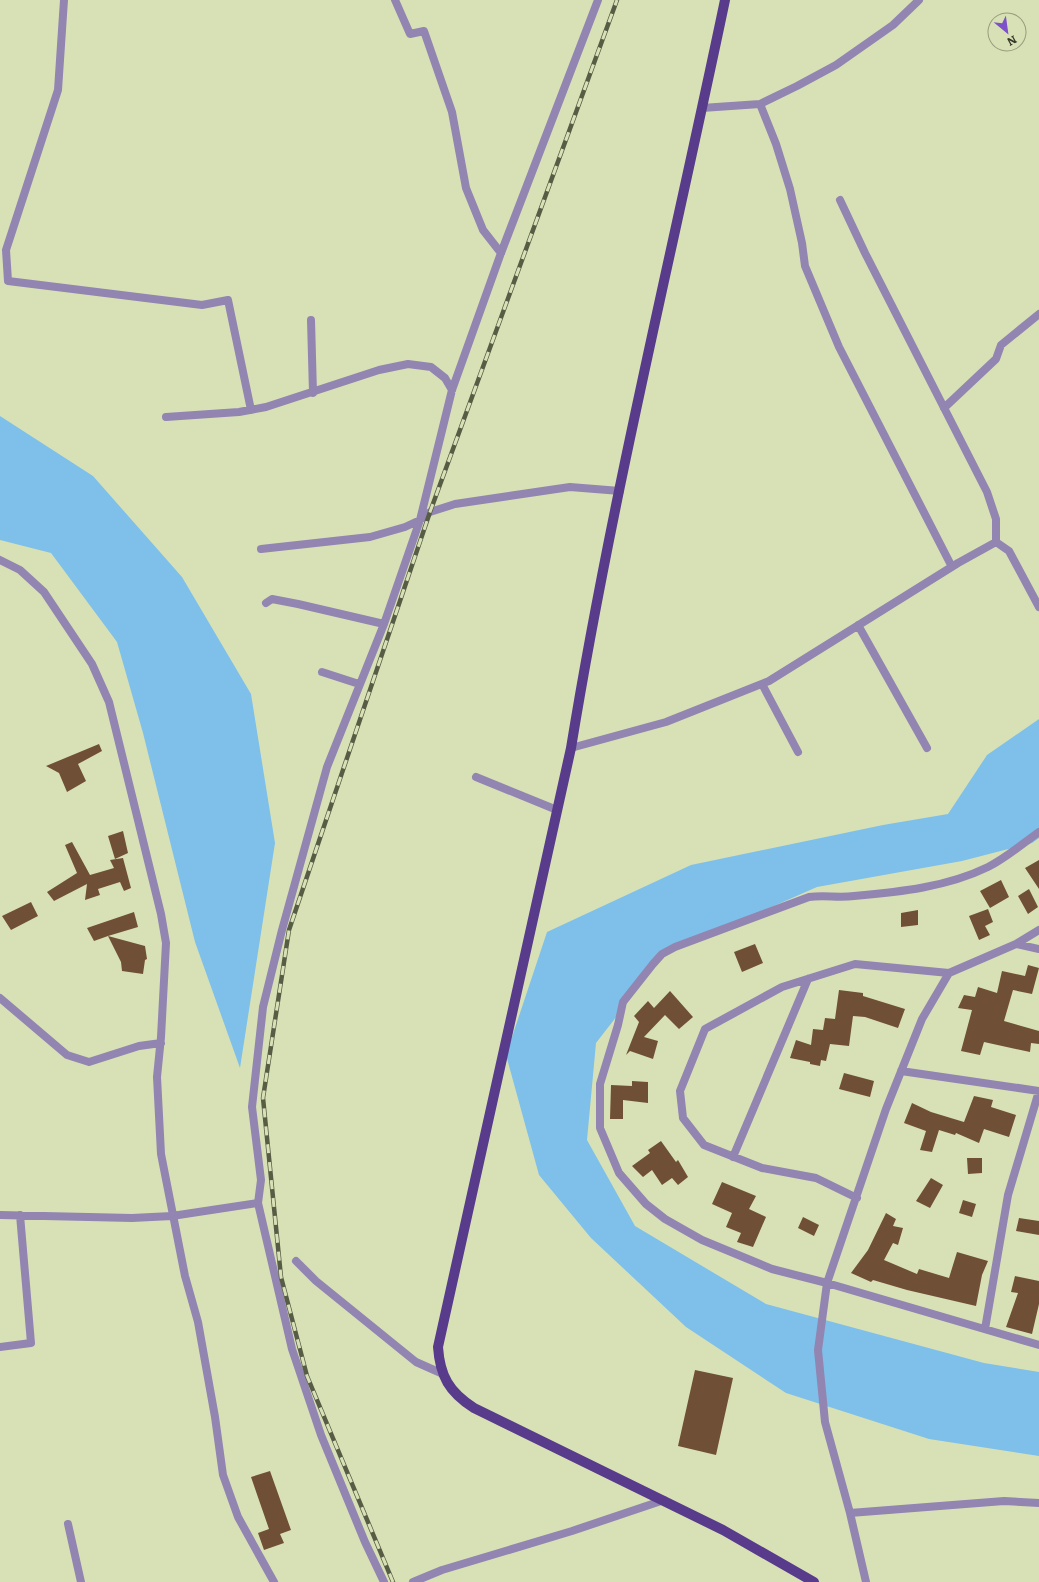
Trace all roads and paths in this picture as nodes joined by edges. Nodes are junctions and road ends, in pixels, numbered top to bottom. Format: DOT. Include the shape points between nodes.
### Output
graph roads {
  1 [pos="64,0"];
  2 [pos="395,0"];
  3 [pos="598,0"];
  4 [pos="725,0"];
  5 [pos="919,0"];
  6 [pos="760,104"];
  7 [pos="702,108"];
  8 [pos="840,200"];
  9 [pos="3,250"];
  10 [pos="501,253"];
  11 [pos="1039,314"];
  12 [pos="311,320"];
  13 [pos="452,390"];
  14 [pos="313,393"];
  15 [pos="944,408"];
  16 [pos="251,410"];
  17 [pos="166,417"];
  18 [pos="620,491"];
  19 [pos="420,520"];
  20 [pos="996,542"];
  21 [pos="261,549"];
  22 [pos="0,560"];
  23 [pos="952,567"];
  24 [pos="266,603"];
  25 [pos="1039,606"];
  26 [pos="384,624"];
  27 [pos="858,625"];
  28 [pos="322,672"];
  29 [pos="359,684"];
  30 [pos="762,684"];
  31 [pos="571,748"];
  32 [pos="927,748"];
  33 [pos="798,752"];
  34 [pos="476,777"];
  35 [pos="557,810"];
  36 [pos="1039,832"];
  37 [pos="1039,930"];
  38 [pos="1016,944"];
  39 [pos="1039,949"];
  40 [pos="949,973"];
  41 [pos="808,979"];
  42 [pos="0,998"];
  43 [pos="161,1043"];
  44 [pos="901,1071"];
  45 [pos="1039,1091"];
  46 [pos="733,1157"];
  47 [pos="857,1198"];
  48 [pos="258,1203"];
  49 [pos="0,1215"];
  50 [pos="20,1215"];
  51 [pos="172,1216"];
  52 [pos="296,1261"];
  53 [pos="827,1283"];
  54 [pos="985,1329"];
  55 [pos="1039,1345"];
  56 [pos="0,1347"];
  57 [pos="443,1374"];
  58 [pos="664,1500"];
  59 [pos="1039,1503"];
  60 [pos="850,1513"];
  61 [pos="68,1524"];
  62 [pos="81,1582"];
  63 [pos="274,1582"];
  64 [pos="384,1582"];
  65 [pos="413,1582"];
  66 [pos="814,1582"];
  67 [pos="866,1582"];
  1 -- 9 [label="street" via="58,90"];
  2 -- 10 [label="street" via="410,34 424,31 452,112 466,188 483,230"];
  3 -- 10 [label="street"];
  4 -- 7 [label="main road"];
  5 -- 6 [label="street" via="893,25 836,65"];
  6 -- 7 [label="street"];
  6 -- 23 [label="street" via="790,189 805,266 839,347"];
  7 -- 18 [label="main road"];
  8 -- 15 [label="street"];
  9 -- 16 [label="street" via="8,281 202,304 228,300"];
  10 -- 13 [label="street"];
  11 -- 15 [label="street" via="1001,345 996,359"];
  12 -- 14 [label="street"];
  13 -- 14 [label="street" via="445,378 431,367 408,364 379,370"];
  13 -- 19 [label="street"];
  14 -- 16 [label="street"];
  15 -- 20 [label="street" via="987,492 996,519"];
  16 -- 17 [label="street"];
  18 -- 19 [label="street" via="570,486 455,504 430,512"];
  18 -- 31 [label="main road"];
  19 -- 21 [label="street" via="370,537"];
  19 -- 26 [label="street"];
  20 -- 23 [label="street"];
  20 -- 25 [label="street" via="1009,551"];
  22 -- 43 [label="street" via="20,570 44,592 92,664 109,702 166,943"];
  23 -- 27 [label="street"];
  24 -- 26 [label="street" via="272,599"];
  26 -- 29 [label="street"];
  27 -- 30 [label="street"];
  27 -- 32 [label="street"];
  28 -- 29 [label="street"];
  29 -- 48 [label="street" via="327,766 263,1007 252,1106 261,1180"];
  30 -- 31 [label="street" via="666,722"];
  30 -- 33 [label="street"];
  31 -- 35 [label="main road"];
  34 -- 35 [label="street"];
  35 -- 57 [label="main road" via="438,1346"];
  36 -- 53 [label="street" via="989,866 957,880 909,890 852,896 809,897 693,939 662,954 623,1002 600,1084 600,1128 619,1173 646,1204 665,1219 702,1240 772,1269"];
  37 -- 38 [label="street"];
  38 -- 39 [label="street"];
  38 -- 40 [label="street"];
  40 -- 41 [label="street" via="855,964"];
  40 -- 44 [label="street" via="922,1019"];
  41 -- 46 [label="street"];
  41 -- 46 [label="street" via="782,987 705,1029 680,1091 683,1118 704,1145"];
  42 -- 43 [label="street" via="67,1055 89,1062 139,1046"];
  43 -- 51 [label="street" via="157,1077 161,1154"];
  44 -- 45 [label="street"];
  44 -- 47 [label="street"];
  45 -- 54 [label="street" via="1008,1195"];
  46 -- 47 [label="street" via="762,1168 816,1178"];
  47 -- 53 [label="street"];
  48 -- 51 [label="street"];
  48 -- 64 [label="street" via="292,1350 321,1435"];
  49 -- 50 [label="street"];
  50 -- 51 [label="street" via="132,1218"];
  50 -- 56 [label="street" via="31,1343"];
  51 -- 63 [label="street" via="198,1322 224,1475 238,1517"];
  52 -- 57 [label="street" via="416,1362"];
  53 -- 54 [label="street"];
  53 -- 60 [label="street" via="818,1350 824,1414"];
  54 -- 55 [label="street"];
  57 -- 58 [label="main road" via="459,1398 474,1408"];
  58 -- 65 [label="street" via="558,1536 442,1570"];
  58 -- 66 [label="main road"];
  59 -- 60 [label="street" via="1004,1501"];
  60 -- 67 [label="street"];
  61 -- 62 [label="street"];
}
